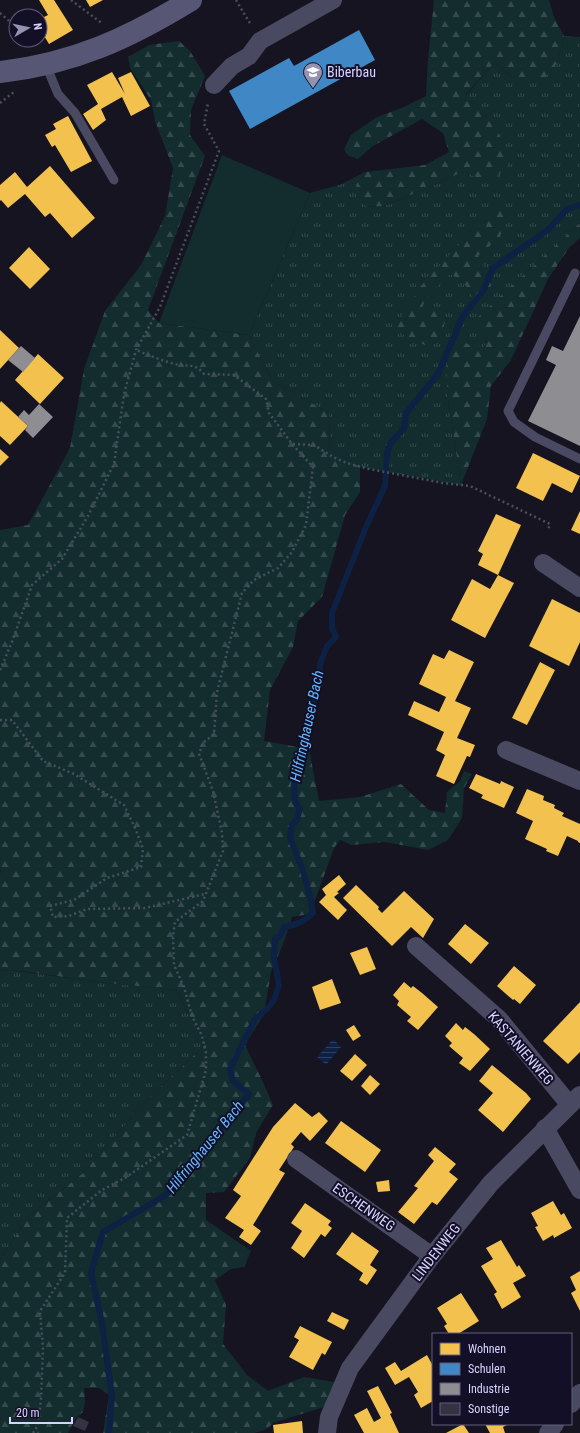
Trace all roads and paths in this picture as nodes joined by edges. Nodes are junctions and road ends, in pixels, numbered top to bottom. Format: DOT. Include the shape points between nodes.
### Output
graph roads {
  1 [pos="71,0"];
  2 [pos="191,0"];
  3 [pos="236,0"];
  4 [pos="333,0"];
  5 [pos="0,13"];
  6 [pos="8,20"];
  7 [pos="121,40"];
  8 [pos="260,40"];
  9 [pos="46,65"];
  10 [pos="0,72"];
  11 [pos="214,85"];
  12 [pos="114,180"];
  13 [pos="575,273"];
  14 [pos="136,350"];
  15 [pos="292,444"];
  16 [pos="580,459"];
  17 [pos="548,530"];
  18 [pos="543,563"];
  19 [pos="580,588"];
  20 [pos="0,670"];
  21 [pos="0,720"];
  22 [pos="506,750"];
  23 [pos="580,781"];
  24 [pos="205,894"];
  25 [pos="416,946"];
  26 [pos="574,1100"];
  27 [pos="545,1128"];
  28 [pos="296,1159"];
  29 [pos="580,1190"];
  30 [pos="432,1256"];
  31 [pos="580,1393"];
  32 [pos="572,1403"];
  33 [pos="555,1425"];
  34 [pos="33,1433"];
  35 [pos="327,1433"];
  36 [pos="548,1433"];
  1 -- 7 [label="path"];
  2 -- 7 [label="main road"];
  3 -- 8 [label="path"];
  4 -- 8 [label="street"];
  5 -- 6 [label="path"];
  7 -- 9 [label="main road"];
  8 -- 11 [label="street" via="249,56 232,66"];
  9 -- 10 [label="main road"];
  9 -- 12 [label="lane" via="58,94 75,113"];
  11 -- 14 [label="path" via="204,124 219,151 160,307"];
  13 -- 16 [label="lane" via="508,411 519,426"];
  14 -- 15 [label="path" via="177,365 191,365 204,374 234,375 266,399 269,413"];
  14 -- 20 [label="path" via="124,394 114,464 88,516 62,559 32,585"];
  15 -- 17 [label="path" via="314,445 333,457 369,469 470,486 550,524"];
  15 -- 24 [label="path" via="313,467 306,525 292,552 278,568 254,580 242,593 217,692 214,734 203,743 199,754 213,791 223,851"];
  18 -- 19 [label="street"];
  21 -- 24 [label="path" via="12,720 43,761 74,774 124,805 143,849 141,867 107,878 74,900 50,906 53,917 69,916 87,910 145,908"];
  22 -- 23 [label="street"];
  24 -- 34 [label="path" via="203,901 175,922 173,936 174,964 206,1053 206,1070 187,1135 125,1178 102,1190 67,1218 65,1273 40,1311 43,1348 41,1399 38,1425"];
  25 -- 26 [label="street, KASTANIENWEG" via="499,1019"];
  26 -- 27 [label="street, LINDENWEG"];
  27 -- 29 [label="street"];
  27 -- 30 [label="street, LINDENWEG" via="491,1183"];
  28 -- 30 [label="street, ESCHENWEG"];
  30 -- 35 [label="street, LINDENWEG" via="350,1368 330,1417"];
  31 -- 32 [label="street"];
  33 -- 36 [label="street"];
}
